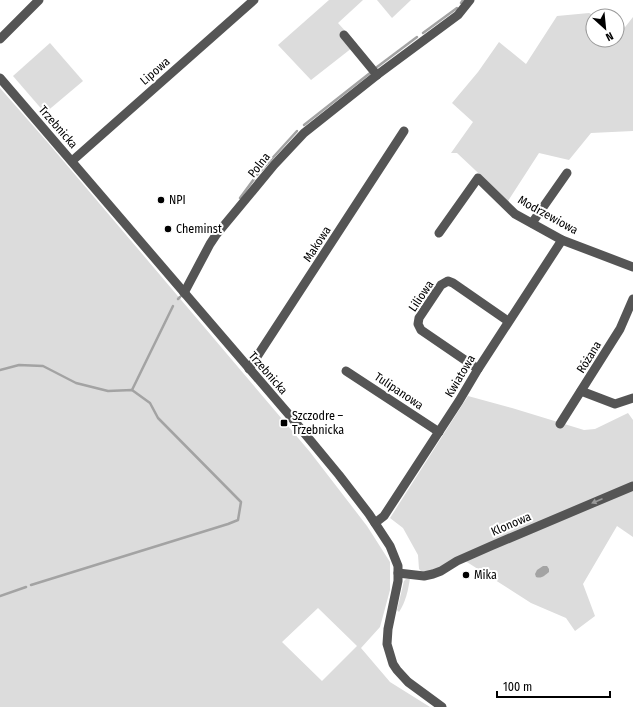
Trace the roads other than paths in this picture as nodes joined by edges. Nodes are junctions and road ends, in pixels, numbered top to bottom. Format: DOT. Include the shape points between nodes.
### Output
graph roads {
  1 [pos="39,0"];
  2 [pos="254,0"];
  3 [pos="470,0"];
  4 [pos="344,35"];
  5 [pos="0,39"];
  6 [pos="377,75"];
  7 [pos="0,78"];
  8 [pos="404,131"];
  9 [pos="72,161"];
  10 [pos="567,173"];
  11 [pos="532,223"];
  12 [pos="439,233"];
  13 [pos="562,240"];
  14 [pos="633,266"];
  15 [pos="184,293"];
  16 [pos="633,299"];
  17 [pos="508,321"];
  18 [pos="478,368"];
  19 [pos="249,369"];
  20 [pos="346,371"];
  21 [pos="581,391"];
  22 [pos="633,398"];
  23 [pos="560,424"];
  24 [pos="439,432"];
  25 [pos="633,486"];
  26 [pos="375,523"];
  27 [pos="398,573"];
  28 [pos="442,707"];
  1 -- 5 [label="street"];
  2 -- 9 [label="street, Lipowa"];
  3 -- 6 [label="street, Polna" via="458,15"];
  4 -- 6 [label="street"];
  6 -- 15 [label="street, Polna" via="292,145 216,235"];
  7 -- 9 [label="street, Trzebnicka"];
  8 -- 19 [label="street, Makowa"];
  9 -- 15 [label="street, Trzebnicka"];
  10 -- 11 [label="street"];
  11 -- 12 [label="street, Modrzewiowa" via="515,214 478,178"];
  11 -- 13 [label="street, Modrzewiowa"];
  13 -- 14 [label="street, Modrzewiowa"];
  13 -- 17 [label="street, Kwiatowa"];
  15 -- 19 [label="street, Trzebnicka"];
  16 -- 21 [label="street, Różana" via="620,329"];
  17 -- 18 [label="street, Kwiatowa"];
  17 -- 18 [label="street, Liliowa" via="448,281 441,285 419,318 421,330"];
  18 -- 24 [label="street, Kwiatowa"];
  19 -- 26 [label="street, Trzebnicka" via="339,475"];
  20 -- 24 [label="street, Tulipanowa"];
  21 -- 22 [label="street" via="616,404"];
  21 -- 23 [label="street, Różana"];
  24 -- 26 [label="street, Kwiatowa" via="384,516"];
  25 -- 27 [label="street, Klonowa, one-way" via="466,557 441,571 424,576"];
  26 -- 27 [label="street, Trzebnicka" via="390,546"];
  27 -- 28 [label="street, Trzebnicka" via="398,587 388,629 388,650 393,664 401,675"];
}
